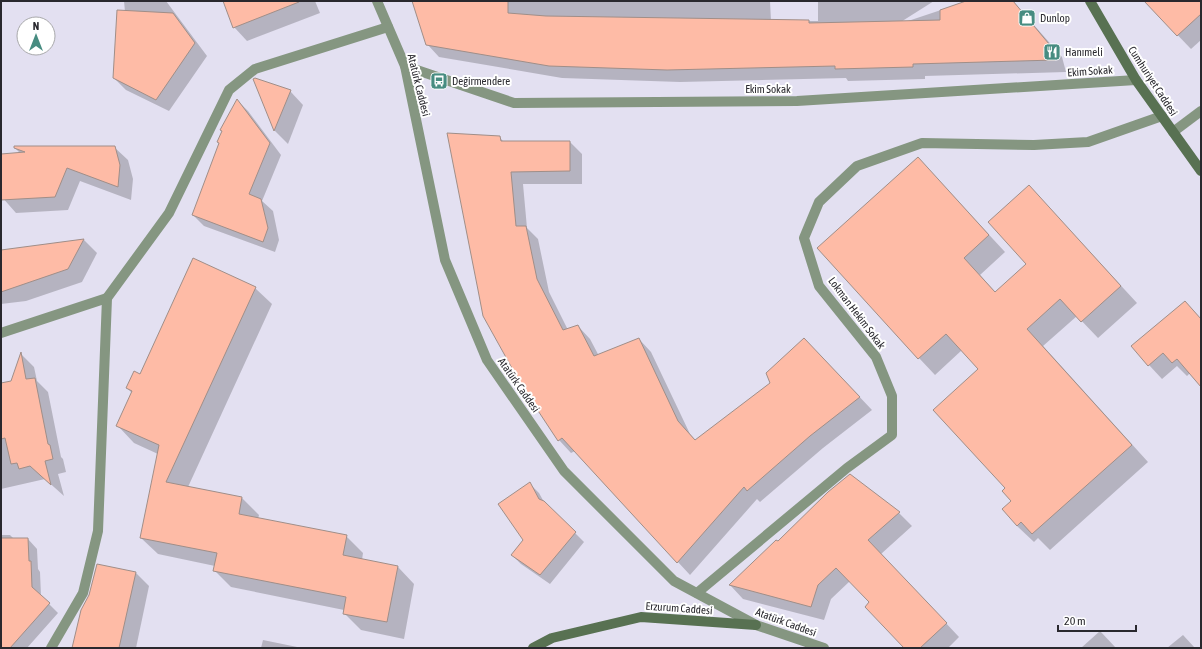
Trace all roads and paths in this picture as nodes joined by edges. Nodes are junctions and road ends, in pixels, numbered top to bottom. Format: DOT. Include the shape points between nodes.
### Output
graph roads {
  1 [pos="378,1"];
  2 [pos="1090,1"];
  3 [pos="388,27"];
  4 [pos="405,66"];
  5 [pos="1136,80"];
  6 [pos="1201,111"];
  7 [pos="1162,116"];
  8 [pos="1173,132"];
  9 [pos="1201,171"];
  10 [pos="107,298"];
  11 [pos="1,333"];
  12 [pos="697,593"];
  13 [pos="756,625"];
  14 [pos="51,648"];
  15 [pos="533,648"];
  16 [pos="824,648"];
  1 -- 3 [label="street, Atatürk Caddesi"];
  2 -- 5 [label="main road, Cumhuriyet Caddesi"];
  3 -- 4 [label="street, Atatürk Caddesi"];
  3 -- 10 [label="street" via="255,69 228,90 168,213"];
  4 -- 5 [label="street, Ekim Sokak" via="514,103 797,101"];
  4 -- 12 [label="street, Atatürk Caddesi" via="445,260 487,360 564,471 674,581"];
  5 -- 7 [label="main road, Cumhuriyet Caddesi"];
  6 -- 8 [label="street"];
  7 -- 8 [label="main road, Cumhuriyet Caddesi"];
  7 -- 12 [label="street, Lokman Hekim Sokak" via="1088,142 1034,145 922,143 857,166 819,202 804,238 819,286 876,357 892,396 892,435 847,468"];
  8 -- 9 [label="main road, Cumhuriyet Caddesi"];
  10 -- 11 [label="street"];
  10 -- 14 [label="street" via="98,531 83,593"];
  12 -- 13 [label="street, Atatürk Caddesi"];
  13 -- 15 [label="main road, Erzurum Caddesi" via="641,617 552,638"];
  13 -- 16 [label="street, Atatürk Caddesi"];
}
